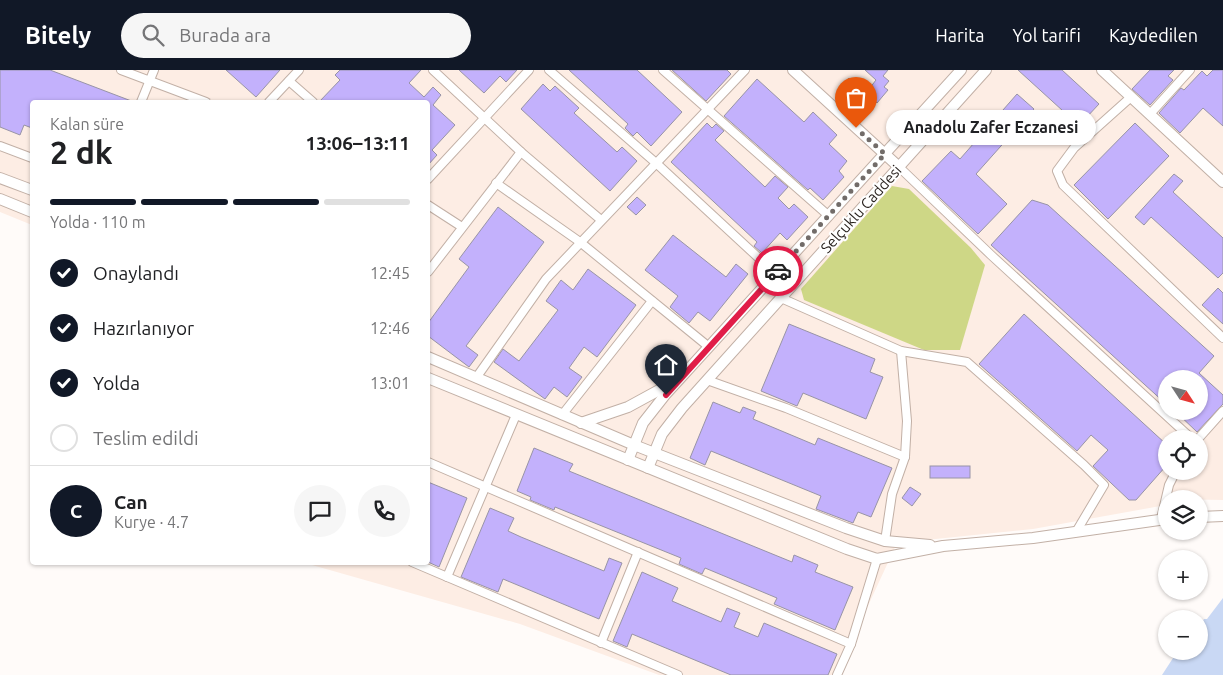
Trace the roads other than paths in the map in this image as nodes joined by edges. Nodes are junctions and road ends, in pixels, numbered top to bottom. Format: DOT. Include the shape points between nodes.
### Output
graph roads {
  1 [pos="121,70"];
  2 [pos="154,70"];
  3 [pos="299,70"];
  4 [pos="433,70"];
  5 [pos="529,70"];
  6 [pos="549,70"];
  7 [pos="663,70"];
  8 [pos="745,70"];
  9 [pos="962,70"];
  10 [pos="986,70"];
  11 [pos="1102,70"];
  12 [pos="1190,70"];
  13 [pos="799,72"];
  14 [pos="149,80"];
  15 [pos="290,80"];
  16 [pos="1131,97"];
  17 [pos="142,100"];
  18 [pos="201,100"];
  19 [pos="271,100"];
  20 [pos="311,100"];
  21 [pos="707,110"];
  22 [pos="1150,114"];
  23 [pos="484,117"];
  24 [pos="0,146"];
  25 [pos="521,152"];
  26 [pos="885,154"];
  27 [pos="30,157"];
  28 [pos="656,163"];
  29 [pos="899,167"];
  30 [pos="430,177"];
  31 [pos="0,178"];
  32 [pos="1223,182"];
  33 [pos="496,183"];
  34 [pos="30,189"];
  35 [pos="0,199"];
  36 [pos="430,206"];
  37 [pos="30,211"];
  38 [pos="829,216"];
  39 [pos="601,220"];
  40 [pos="462,227"];
  41 [pos="580,242"];
  42 [pos="430,269"];
  43 [pos="776,274"];
  44 [pos="781,298"];
  45 [pos="652,301"];
  46 [pos="1223,338"];
  47 [pos="709,347"];
  48 [pos="901,352"];
  49 [pos="430,357"];
  50 [pos="682,377"];
  51 [pos="476,378"];
  52 [pos="430,379"];
  53 [pos="707,380"];
  54 [pos="1223,412"];
  55 [pos="516,415"];
  56 [pos="562,415"];
  57 [pos="581,423"];
  58 [pos="1182,430"];
  59 [pos="1206,430"];
  60 [pos="634,445"];
  61 [pos="654,453"];
  62 [pos="905,457"];
  63 [pos="628,460"];
  64 [pos="430,463"];
  65 [pos="648,468"];
  66 [pos="485,487"];
  67 [pos="1223,516"];
  68 [pos="1208,517"];
  69 [pos="1158,520"];
  70 [pos="1076,532"];
  71 [pos="885,541"];
  72 [pos="943,546"];
  73 [pos="638,552"];
  74 [pos="877,559"];
  75 [pos="419,565"];
  76 [pos="447,577"];
  77 [pos="601,643"];
  78 [pos="851,644"];
  79 [pos="678,675"];
  80 [pos="837,675"];
  1 -- 14 [label="street"];
  2 -- 14 [label="street"];
  3 -- 15 [label="street"];
  4 -- 23 [label="street"];
  5 -- 23 [label="street"];
  6 -- 28 [label="street"];
  7 -- 21 [label="street"];
  8 -- 21 [label="street"];
  9 -- 26 [label="street, Selçuklu Caddesi"];
  10 -- 29 [label="street, Selçuklu Caddesi"];
  11 -- 16 [label="street"];
  12 -- 22 [label="street"];
  13 -- 26 [label="street"];
  14 -- 17 [label="street"];
  14 -- 18 [label="street"];
  15 -- 19 [label="street"];
  15 -- 20 [label="street"];
  16 -- 22 [label="street"];
  16 -- 46 [label="street" via="1074,148 1057,171 1063,185"];
  21 -- 28 [label="street"];
  21 -- 38 [label="street"];
  22 -- 32 [label="street"];
  23 -- 25 [label="street"];
  23 -- 30 [label="street"];
  24 -- 27 [label="street"];
  25 -- 33 [label="street"];
  25 -- 39 [label="street"];
  26 -- 29 [label="street"];
  26 -- 38 [label="street, Selçuklu Caddesi"];
  28 -- 39 [label="street"];
  28 -- 43 [label="street"];
  29 -- 44 [label="street, Selçuklu Caddesi"];
  29 -- 58 [label="street"];
  31 -- 34 [label="street"];
  33 -- 40 [label="street"];
  33 -- 41 [label="street"];
  35 -- 37 [label="street"];
  36 -- 40 [label="street"];
  38 -- 43 [label="street, Selçuklu Caddesi"];
  39 -- 41 [label="street"];
  40 -- 42 [label="street"];
  41 -- 45 [label="street"];
  41 -- 51 [label="street" via="546,279"];
  43 -- 47 [label="street, Selçuklu Caddesi"];
  44 -- 48 [label="street"];
  44 -- 53 [label="street, Selçuklu Caddesi"];
  45 -- 47 [label="street"];
  45 -- 56 [label="street"];
  47 -- 50 [label="street, Selçuklu Caddesi"];
  48 -- 62 [label="street" via="907,421"];
  48 -- 70 [label="street" via="967,362 1104,485"];
  49 -- 51 [label="street"];
  50 -- 57 [label="street" via="628,408"];
  50 -- 60 [label="street, Selçuklu Caddesi" via="644,423"];
  51 -- 56 [label="street"];
  52 -- 55 [label="street"];
  53 -- 61 [label="street, Selçuklu Caddesi" via="662,434"];
  53 -- 62 [label="street" via="786,408"];
  54 -- 59 [label="street"];
  55 -- 63 [label="street"];
  55 -- 66 [label="street"];
  56 -- 57 [label="street"];
  57 -- 60 [label="street"];
  60 -- 61 [label="street"];
  60 -- 63 [label="street, Selçuklu Caddesi"];
  61 -- 65 [label="street, Selçuklu Caddesi"];
  61 -- 71 [label="street"];
  62 -- 71 [label="street" via="892,494"];
  63 -- 65 [label="street"];
  64 -- 66 [label="street"];
  65 -- 74 [label="street" via="847,550"];
  66 -- 73 [label="street"];
  66 -- 76 [label="street"];
  67 -- 68 [label="street"];
  69 -- 70 [label="street"];
  70 -- 72 [label="street"];
  71 -- 72 [label="street"];
  72 -- 74 [label="street"];
  73 -- 77 [label="street"];
  73 -- 78 [label="street"];
  74 -- 78 [label="street"];
  75 -- 76 [label="street"];
  76 -- 77 [label="street"];
  77 -- 79 [label="street"];
  78 -- 80 [label="street"];
}
